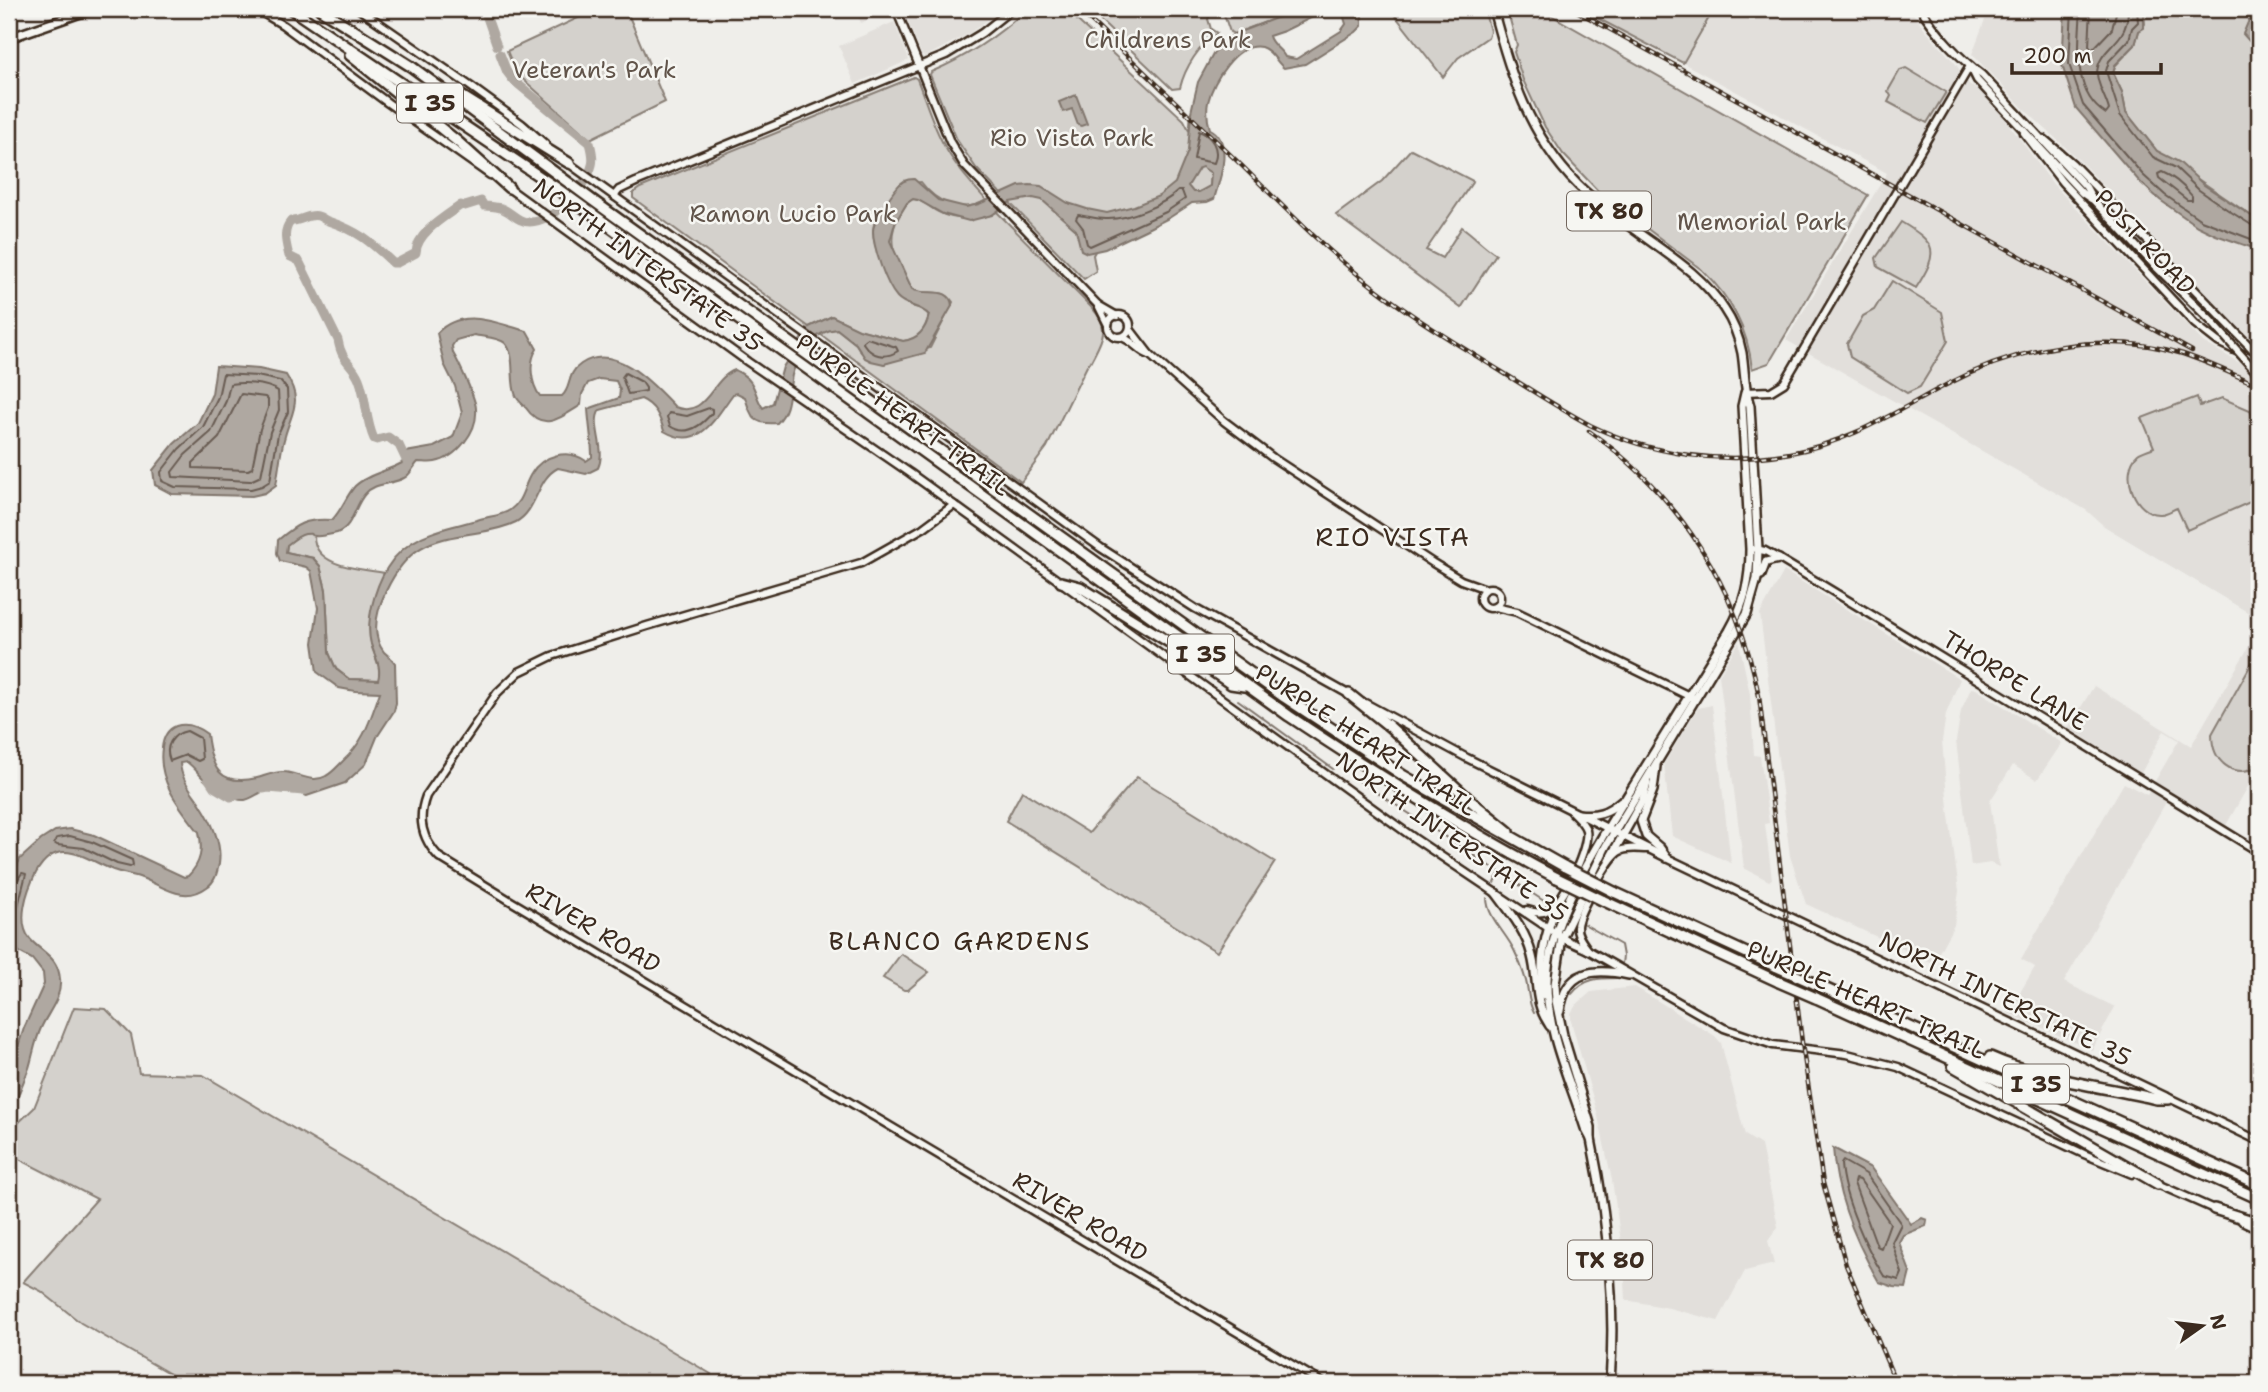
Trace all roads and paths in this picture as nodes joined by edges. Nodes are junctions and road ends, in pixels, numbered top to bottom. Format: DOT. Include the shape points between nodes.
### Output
graph roads {
  1 [pos="92,9"];
  2 [pos="256,9"];
  3 [pos="290,9"];
  4 [pos="320,9"];
  5 [pos="359,9"];
  6 [pos="896,9"];
  7 [pos="1012,9"];
  8 [pos="1493,9"];
  9 [pos="1921,9"];
  10 [pos="369,11"];
  11 [pos="306,19"];
  12 [pos="9,38"];
  13 [pos="1970,66"];
  14 [pos="920,67"];
  15 [pos="418,71"];
  16 [pos="2024,126"];
  17 [pos="570,163"];
  18 [pos="512,191"];
  19 [pos="614,197"];
  20 [pos="2186,282"];
  21 [pos="2171,298"];
  22 [pos="2206,302"];
  23 [pos="1098,305"];
  24 [pos="1118,316"];
  25 [pos="2190,318"];
  26 [pos="1109,326"];
  27 [pos="1130,328"];
  28 [pos="1121,337"];
  29 [pos="1150,355"];
  30 [pos="2259,356"];
  31 [pos="2259,362"];
  32 [pos="2259,375"];
  33 [pos="1745,392"];
  34 [pos="954,505"];
  35 [pos="1754,549"];
  36 [pos="1779,559"];
  37 [pos="1461,580"];
  38 [pos="1061,582"];
  39 [pos="1486,589"];
  40 [pos="1755,592"];
  41 [pos="1499,596"];
  42 [pos="1480,600"];
  43 [pos="1495,607"];
  44 [pos="1517,612"];
  45 [pos="1247,687"];
  46 [pos="1349,694"];
  47 [pos="1692,698"];
  48 [pos="1675,719"];
  49 [pos="1657,763"];
  50 [pos="1648,778"];
  51 [pos="1627,797"];
  52 [pos="1575,812"];
  53 [pos="1615,831"];
  54 [pos="1530,848"];
  55 [pos="1649,849"];
  56 [pos="2259,852"];
  57 [pos="1667,858"];
  58 [pos="1609,860"];
  59 [pos="1496,893"];
  60 [pos="1558,904"];
  61 [pos="1519,908"];
  62 [pos="1548,927"];
  63 [pos="1559,934"];
  64 [pos="1588,950"];
  65 [pos="1629,975"];
  66 [pos="1550,1010"];
  67 [pos="1559,1019"];
  68 [pos="1898,1021"];
  69 [pos="1552,1028"];
  70 [pos="1925,1049"];
  71 [pos="1579,1082"];
  72 [pos="2168,1099"];
  73 [pos="1591,1139"];
  74 [pos="2259,1141"];
  75 [pos="2158,1184"];
  76 [pos="2259,1185"];
  77 [pos="2259,1199"];
  78 [pos="2214,1209"];
  79 [pos="2259,1223"];
  80 [pos="2259,1229"];
  81 [pos="1322,1383"];
  82 [pos="1610,1383"];
  1 -- 12 [label="main road"];
  2 -- 18 [label="main road, NORTH INTERSTATE 35"];
  3 -- 11 [label="highway, PURPLE HEART TRAIL / I 35"];
  4 -- 15 [label="highway, PURPLE HEART TRAIL / I 35"];
  5 -- 10 [label="main road, NORTH INTERSTATE 35"];
  6 -- 14 [label="main road"];
  7 -- 14 [label="main road" via="974,38"];
  8 -- 33 [label="main road, TX 80" via="1515,86 1536,132 1584,191 1713,293 1738,339"];
  9 -- 13 [label="main road"];
  10 -- 17 [label="main road, NORTH INTERSTATE 35"];
  11 -- 18 [label="highway"];
  11 -- 45 [label="highway, PURPLE HEART TRAIL / I 35" via="555,187"];
  13 -- 16 [label="main road"];
  13 -- 33 [label="main road" via="1784,383 1771,391"];
  14 -- 19 [label="main road" via="619,190"];
  14 -- 23 [label="main road" via="956,154"];
  15 -- 17 [label="highway"];
  15 -- 54 [label="highway, PURPLE HEART TRAIL / I 35" via="1311,715 1424,788"];
  16 -- 20 [label="main road, POST ROAD" via="2073,164"];
  16 -- 21 [label="main road, POST ROAD" via="2031,145 2062,182"];
  16 -- 32 [label="main road, bridge"];
  17 -- 19 [label="main road, NORTH INTERSTATE 35"];
  18 -- 34 [label="main road, NORTH INTERSTATE 35"];
  19 -- 46 [label="main road, NORTH INTERSTATE 35" via="1124,564"];
  20 -- 21 [label="main road" via="2188,290 2181,298"];
  20 -- 22 [label="main road, POST ROAD"];
  21 -- 25 [label="main road, POST ROAD"];
  22 -- 25 [label="main road"];
  22 -- 30 [label="main road, POST ROAD"];
  23 -- 24 [label="main road"];
  23 -- 26 [label="main road"];
  24 -- 26 [label="main road"];
  24 -- 27 [label="main road" via="1127,319"];
  25 -- 31 [label="main road, POST ROAD" via="2218,342"];
  26 -- 28 [label="main road" via="1112,334"];
  27 -- 28 [label="main road"];
  27 -- 29 [label="main road"];
  28 -- 29 [label="main road"];
  29 -- 37 [label="main road" via="1273,458"];
  33 -- 35 [label="main road, TX 80" via="1742,406"];
  34 -- 38 [label="main road, NORTH INTERSTATE 35"];
  34 -- 81 [label="main road, RIVER ROAD" via="861,563 526,667 497,693 426,796 421,816 424,837 439,857 499,894"];
  35 -- 36 [label="main road, THORPE LANE"];
  35 -- 40 [label="main road, TX 80"];
  35 -- 47 [label="main road, TX 80" via="1741,609"];
  36 -- 40 [label="main road" via="1764,565"];
  36 -- 56 [label="main road, THORPE LANE"];
  37 -- 39 [label="main road"];
  37 -- 42 [label="main road"];
  38 -- 45 [label="highway" via="1080,587 1231,684"];
  38 -- 59 [label="main road, NORTH INTERSTATE 35"];
  39 -- 41 [label="main road" via="1494,589"];
  39 -- 42 [label="main road"];
  40 -- 47 [label="main road, TX 80" via="1741,627"];
  41 -- 43 [label="main road"];
  41 -- 44 [label="main road"];
  42 -- 43 [label="main road" via="1485,607"];
  43 -- 44 [label="main road"];
  44 -- 47 [label="main road"];
  45 -- 70 [label="highway, PURPLE HEART TRAIL / I 35, bridge" via="1402,790 1557,878"];
  46 -- 52 [label="main road, NORTH INTERSTATE 35"];
  46 -- 54 [label="highway"];
  47 -- 48 [label="main road, TX 80"];
  47 -- 49 [label="main road, TX 80"];
  48 -- 50 [label="main road"];
  48 -- 51 [label="main road, TX 80"];
  49 -- 50 [label="main road, TX 80"];
  49 -- 57 [label="main road" via="1641,821 1646,836"];
  50 -- 53 [label="main road, TX 80"];
  51 -- 52 [label="main road" via="1604,813"];
  51 -- 53 [label="main road, TX 80"];
  52 -- 53 [label="main road, NORTH INTERSTATE 35"];
  52 -- 60 [label="main road" via="1586,830 1584,852"];
  53 -- 55 [label="main road, NORTH INTERSTATE 35"];
  53 -- 58 [label="main road"];
  53 -- 63 [label="main road, TX 80" via="1560,919"];
  54 -- 68 [label="highway, PURPLE HEART TRAIL / I 35, bridge" via="1614,892"];
  55 -- 57 [label="main road, NORTH INTERSTATE 35"];
  55 -- 58 [label="main road" via="1624,849"];
  57 -- 72 [label="main road, NORTH INTERSTATE 35"];
  58 -- 64 [label="main road" via="1577,925"];
  59 -- 61 [label="main road, NORTH INTERSTATE 35"];
  59 -- 69 [label="main road" via="1527,939 1538,1004"];
  60 -- 61 [label="main road" via="1542,913"];
  60 -- 62 [label="main road"];
  61 -- 62 [label="main road, NORTH INTERSTATE 35"];
  62 -- 63 [label="main road, NORTH INTERSTATE 35"];
  62 -- 66 [label="main road" via="1541,974"];
  63 -- 64 [label="main road, NORTH INTERSTATE 35"];
  63 -- 66 [label="main road, TX 80" via="1547,976"];
  63 -- 67 [label="main road, TX 80" via="1555,984"];
  64 -- 65 [label="main road, NORTH INTERSTATE 35"];
  65 -- 67 [label="main road" via="1604,970 1575,980 1565,993"];
  65 -- 75 [label="main road, NORTH INTERSTATE 35" via="1735,1033 1773,1045 1847,1054 1898,1067"];
  66 -- 69 [label="main road, TX 80"];
  66 -- 71 [label="main road"];
  67 -- 71 [label="main road, TX 80"];
  68 -- 72 [label="highway" via="2032,1072"];
  68 -- 76 [label="highway, PURPLE HEART TRAIL / I 35"];
  69 -- 73 [label="main road, TX 80"];
  70 -- 75 [label="highway"];
  70 -- 77 [label="highway, PURPLE HEART TRAIL / I 35"];
  71 -- 73 [label="main road, TX 80"];
  72 -- 74 [label="main road, NORTH INTERSTATE 35"];
  73 -- 82 [label="main road, TX 80" via="1610,1262"];
  75 -- 78 [label="main road, NORTH INTERSTATE 35"];
  78 -- 79 [label="highway"];
  78 -- 80 [label="main road, NORTH INTERSTATE 35"];
}
